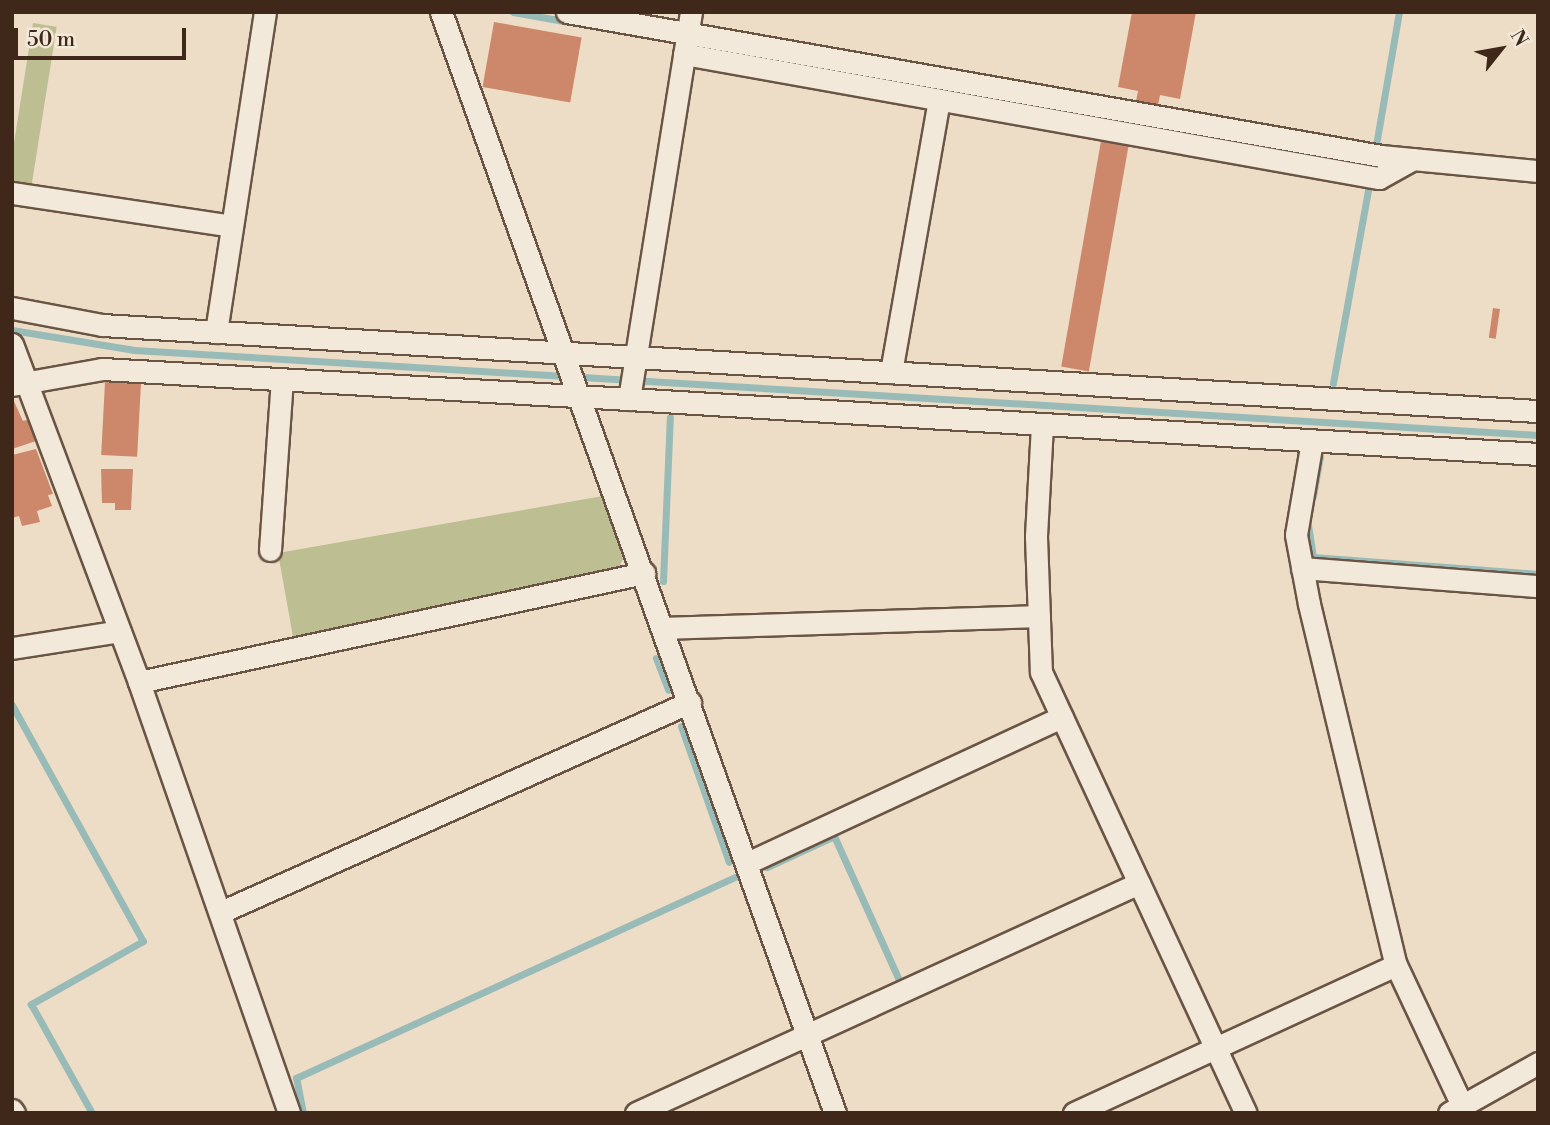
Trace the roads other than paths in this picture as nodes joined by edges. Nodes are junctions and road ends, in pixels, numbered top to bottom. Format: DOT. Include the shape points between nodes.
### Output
graph roads {
  1 [pos="265,12"];
  2 [pos="440,12"];
  3 [pos="567,12"];
  4 [pos="689,22"];
  5 [pos="684,54"];
  6 [pos="1040,95"];
  7 [pos="939,101"];
  8 [pos="1037,118"];
  9 [pos="1413,159"];
  10 [pos="1538,171"];
  11 [pos="12,193"];
  12 [pos="232,226"];
  13 [pos="12,308"];
  14 [pos="216,332"];
  15 [pos="12,344"];
  16 [pos="567,359"];
  17 [pos="634,362"];
  18 [pos="891,372"];
  19 [pos="282,379"];
  20 [pos="20,383"];
  21 [pos="579,392"];
  22 [pos="629,395"];
  23 [pos="1538,411"];
  24 [pos="1042,425"];
  25 [pos="1312,441"];
  26 [pos="1538,454"];
  27 [pos="270,550"];
  28 [pos="1302,568"];
  29 [pos="644,573"];
  30 [pos="1538,586"];
  31 [pos="1039,616"];
  32 [pos="663,628"];
  33 [pos="120,631"];
  34 [pos="12,648"];
  35 [pos="139,682"];
  36 [pos="690,702"];
  37 [pos="1062,717"];
  38 [pos="747,863"];
  39 [pos="1139,883"];
  40 [pos="221,912"];
  41 [pos="1396,965"];
  42 [pos="807,1034"];
  43 [pos="1215,1047"];
  44 [pos="1538,1063"];
  45 [pos="1455,1109"];
  46 [pos="289,1113"];
  47 [pos="636,1113"];
  48 [pos="835,1113"];
  49 [pos="1074,1113"];
  50 [pos="1246,1113"];
  1 -- 12 [label="street"];
  2 -- 16 [label="street"];
  3 -- 4 [label="street"];
  4 -- 5 [label="street"];
  4 -- 6 [label="street"];
  5 -- 7 [label="street"];
  5 -- 17 [label="street"];
  6 -- 8 [label="street"];
  6 -- 9 [label="street"];
  7 -- 8 [label="street"];
  7 -- 18 [label="street"];
  8 -- 9 [label="street" via="1379,178"];
  9 -- 10 [label="street"];
  11 -- 12 [label="street"];
  12 -- 14 [label="street"];
  13 -- 14 [label="street" via="102,325"];
  14 -- 16 [label="street"];
  15 -- 20 [label="street"];
  16 -- 17 [label="street"];
  16 -- 21 [label="street"];
  17 -- 18 [label="street"];
  17 -- 22 [label="street"];
  18 -- 23 [label="street"];
  19 -- 20 [label="street" via="102,369"];
  19 -- 21 [label="street"];
  19 -- 27 [label="street"];
  20 -- 33 [label="street"];
  21 -- 22 [label="street"];
  21 -- 29 [label="street"];
  22 -- 24 [label="street"];
  24 -- 25 [label="street"];
  24 -- 31 [label="street" via="1036,537"];
  25 -- 26 [label="street"];
  25 -- 28 [label="street" via="1296,535"];
  28 -- 30 [label="street"];
  28 -- 41 [label="street"];
  29 -- 32 [label="street"];
  29 -- 35 [label="street"];
  31 -- 32 [label="street"];
  31 -- 37 [label="street" via="1041,672"];
  32 -- 36 [label="street"];
  33 -- 34 [label="street"];
  33 -- 35 [label="street"];
  35 -- 40 [label="street"];
  36 -- 38 [label="street"];
  36 -- 40 [label="street"];
  37 -- 38 [label="street"];
  37 -- 39 [label="street"];
  38 -- 42 [label="street"];
  39 -- 42 [label="street"];
  39 -- 43 [label="street"];
  40 -- 46 [label="street"];
  41 -- 43 [label="street"];
  41 -- 45 [label="street"];
  42 -- 47 [label="street"];
  42 -- 48 [label="street"];
  43 -- 49 [label="street"];
  43 -- 50 [label="street"];
  44 -- 45 [label="street"];
}
